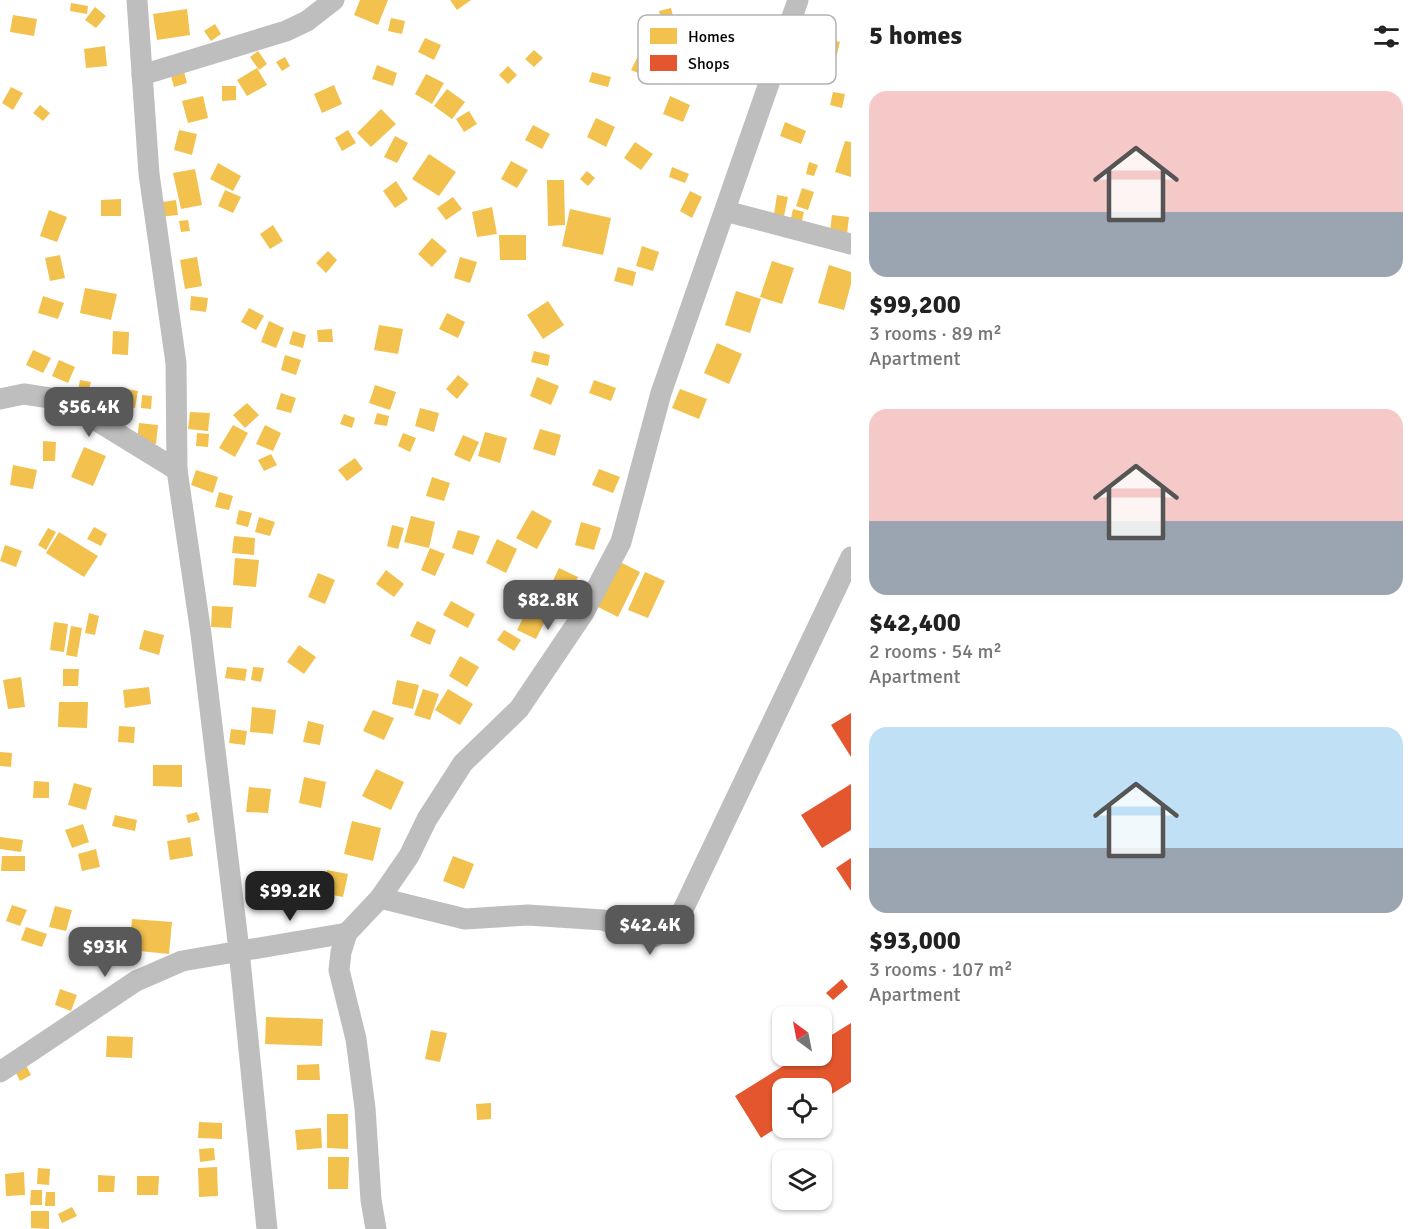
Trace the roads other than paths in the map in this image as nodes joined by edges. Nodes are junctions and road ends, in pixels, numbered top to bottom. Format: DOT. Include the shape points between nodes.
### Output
graph roads {
  1 [pos="137,0"];
  2 [pos="334,0"];
  3 [pos="798,0"];
  4 [pos="793,15"];
  5 [pos="142,75"];
  6 [pos="769,84"];
  7 [pos="725,211"];
  8 [pos="851,244"];
  9 [pos="0,399"];
  10 [pos="177,470"];
  11 [pos="851,557"];
  12 [pos="380,898"];
  13 [pos="347,933"];
  14 [pos="239,950"];
  15 [pos="0,1072"];
  16 [pos="267,1229"];
  17 [pos="376,1229"];
  1 -- 5 [label="street"];
  2 -- 5 [label="street" via="286,31"];
  3 -- 4 [label="street"];
  5 -- 10 [label="street" via="149,174 176,363"];
  6 -- 7 [label="street"];
  7 -- 8 [label="street"];
  7 -- 12 [label="street" via="661,393 621,542 583,614 525,700 463,763"];
  9 -- 10 [label="street" via="24,394 63,400"];
  10 -- 14 [label="street"];
  11 -- 12 [label="street" via="681,916 668,930 653,937 603,921 570,917 465,918"];
  12 -- 13 [label="street"];
  13 -- 14 [label="street"];
  13 -- 17 [label="street" via="339,970 356,1039"];
  14 -- 15 [label="street" via="182,961 136,981"];
  14 -- 16 [label="street"];
}
